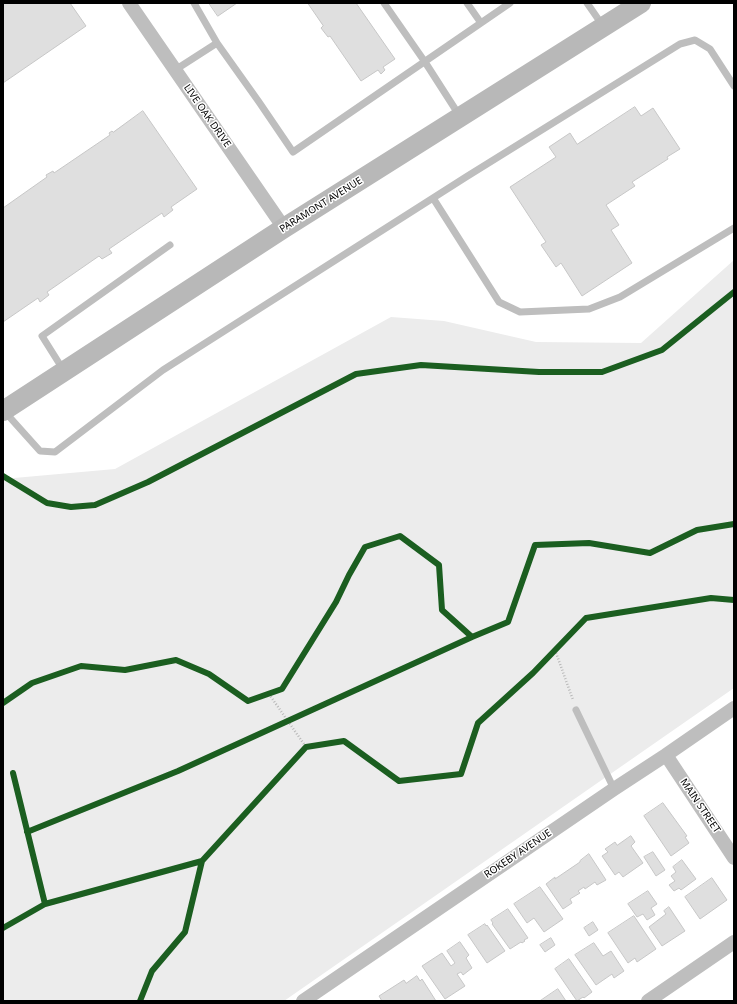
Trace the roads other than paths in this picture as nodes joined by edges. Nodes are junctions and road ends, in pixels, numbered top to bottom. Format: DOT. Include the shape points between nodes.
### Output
graph roads {
  1 [pos="129,3"];
  2 [pos="194,3"];
  3 [pos="384,3"];
  4 [pos="467,3"];
  5 [pos="510,3"];
  6 [pos="587,3"];
  7 [pos="642,3"];
  8 [pos="481,23"];
  9 [pos="603,27"];
  10 [pos="217,43"];
  11 [pos="425,62"];
  12 [pos="175,70"];
  13 [pos="734,86"];
  14 [pos="460,117"];
  15 [pos="433,198"];
  16 [pos="284,228"];
  17 [pos="734,228"];
  18 [pos="170,245"];
  19 [pos="64,371"];
  20 [pos="4,410"];
  21 [pos="734,708"];
  22 [pos="576,710"];
  23 [pos="666,755"];
  24 [pos="614,789"];
  25 [pos="734,858"];
  26 [pos="734,942"];
  27 [pos="303,1001"];
  28 [pos="648,1001"];
  1 -- 12 [label="street, LIVE OAK DRIVE"];
  2 -- 10 [label="lane"];
  3 -- 11 [label="lane"];
  4 -- 8 [label="lane"];
  5 -- 8 [label="lane"];
  6 -- 9 [label="lane"];
  7 -- 9 [label="street, PARAMONT AVENUE"];
  8 -- 11 [label="lane"];
  9 -- 14 [label="street, PARAMONT AVENUE"];
  10 -- 11 [label="lane" via="293,152"];
  10 -- 12 [label="lane"];
  11 -- 14 [label="lane"];
  12 -- 16 [label="street, LIVE OAK DRIVE"];
  13 -- 15 [label="lane" via="710,49 695,40 680,44"];
  14 -- 16 [label="street, PARAMONT AVENUE"];
  15 -- 17 [label="lane" via="499,302 520,312 589,309 620,297"];
  15 -- 20 [label="lane" via="163,370 55,452 40,451"];
  16 -- 19 [label="street, PARAMONT AVENUE"];
  18 -- 19 [label="lane" via="42,336"];
  19 -- 20 [label="street, PARAMONT AVENUE"];
  21 -- 23 [label="street, ROKEBY AVENUE"];
  22 -- 24 [label="lane"];
  23 -- 24 [label="street, ROKEBY AVENUE"];
  23 -- 25 [label="street, MAIN STREET"];
  24 -- 27 [label="street, ROKEBY AVENUE"];
  26 -- 28 [label="street"];
}
